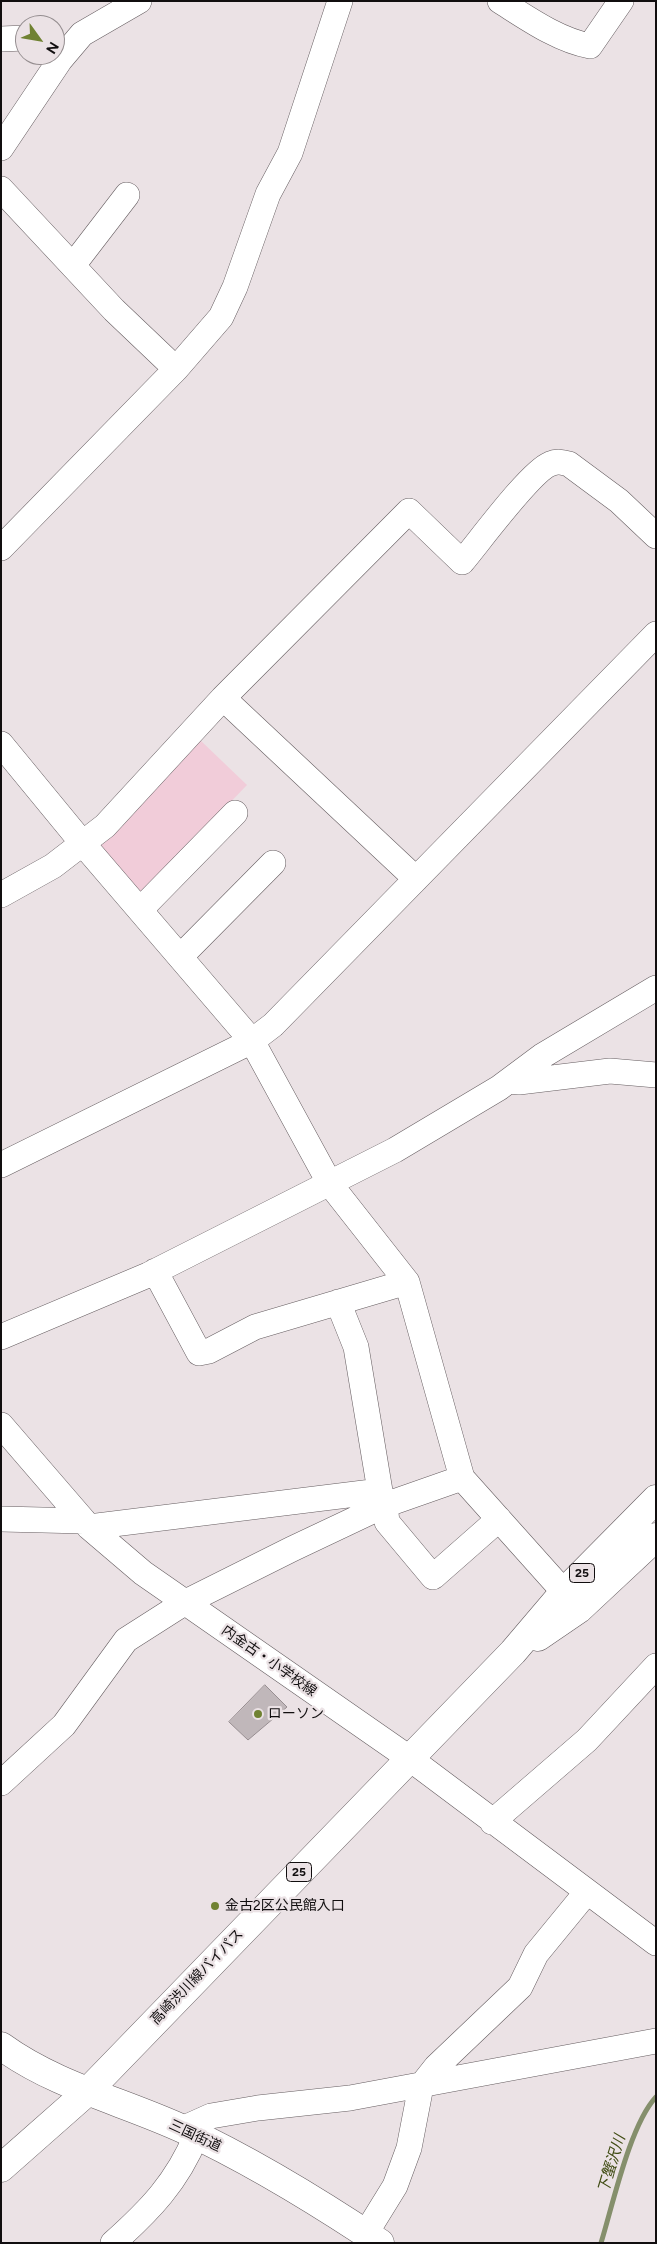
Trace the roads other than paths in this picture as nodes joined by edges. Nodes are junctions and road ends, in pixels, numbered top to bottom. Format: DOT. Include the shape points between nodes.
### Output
graph roads {
  1 [pos="139,1"];
  2 [pos="340,1"];
  3 [pos="500,1"];
  4 [pos="621,1"];
  5 [pos="82,34"];
  6 [pos="65,35"];
  7 [pos="15,38"];
  8 [pos="1,39"];
  9 [pos="1,148"];
  10 [pos="1,189"];
  11 [pos="126,195"];
  12 [pos="74,264"];
  13 [pos="176,370"];
  14 [pos="656,536"];
  15 [pos="5,537"];
  16 [pos="656,634"];
  17 [pos="223,698"];
  18 [pos="1,744"];
  19 [pos="234,813"];
  20 [pos="84,845"];
  21 [pos="273,863"];
  22 [pos="416,878"];
  23 [pos="1,895"];
  24 [pos="140,910"];
  25 [pos="180,957"];
  26 [pos="656,988"];
  27 [pos="252,1041"];
  28 [pos="656,1075"];
  29 [pos="509,1081"];
  30 [pos="1,1165"];
  31 [pos="330,1184"];
  32 [pos="155,1271"];
  33 [pos="407,1282"];
  34 [pos="338,1302"];
  35 [pos="1,1336"];
  36 [pos="1,1426"];
  37 [pos="462,1478"];
  38 [pos="383,1498"];
  39 [pos="656,1499"];
  40 [pos="1,1519"];
  41 [pos="499,1519"];
  42 [pos="86,1524"];
  43 [pos="652,1547"];
  44 [pos="564,1592"];
  45 [pos="184,1603"];
  46 [pos="513,1652"];
  47 [pos="656,1666"];
  48 [pos="409,1758"];
  49 [pos="1,1783"];
  50 [pos="492,1822"];
  51 [pos="586,1893"];
  52 [pos="656,1943"];
  53 [pos="656,2041"];
  54 [pos="1,2046"];
  55 [pos="420,2086"];
  56 [pos="86,2093"];
  57 [pos="189,2132"];
  58 [pos="1,2168"];
  59 [pos="373,2238"];
  60 [pos="113,2243"];
  1 -- 5 [label="street"];
  2 -- 13 [label="street" via="290,153 268,194 234,287 220,316"];
  3 -- 4 [label="street" via="543,27 590,46"];
  5 -- 6 [label="street"];
  5 -- 9 [label="street" via="60,60"];
  7 -- 8 [label="street"];
  10 -- 12 [label="street"];
  11 -- 12 [label="street"];
  12 -- 13 [label="street" via="114,310"];
  13 -- 15 [label="street"];
  14 -- 17 [label="street" via="618,501 569,464 560,461 549,464 533,476 462,562 409,511"];
  16 -- 22 [label="street"];
  17 -- 20 [label="street"];
  17 -- 22 [label="street"];
  18 -- 20 [label="street"];
  19 -- 24 [label="street"];
  20 -- 23 [label="street"];
  20 -- 24 [label="street"];
  21 -- 25 [label="street"];
  22 -- 27 [label="street" via="273,1025"];
  24 -- 25 [label="street"];
  25 -- 27 [label="street"];
  26 -- 29 [label="street" via="542,1056"];
  27 -- 30 [label="street"];
  27 -- 31 [label="street"];
  28 -- 29 [label="street" via="610,1071"];
  29 -- 31 [label="street" via="395,1150"];
  31 -- 32 [label="street"];
  31 -- 33 [label="street"];
  32 -- 34 [label="street" via="200,1353 255,1327"];
  32 -- 35 [label="street"];
  33 -- 34 [label="street"];
  33 -- 37 [label="street"];
  34 -- 38 [label="street" via="356,1347"];
  36 -- 42 [label="street, 内金古・小学校線"];
  37 -- 38 [label="street"];
  37 -- 41 [label="street"];
  38 -- 41 [label="street" via="387,1522 433,1577"];
  38 -- 42 [label="street"];
  38 -- 45 [label="street"];
  39 -- 44 [label="main road, 高崎渋川線バイパス / 25"];
  40 -- 42 [label="street"];
  41 -- 44 [label="street"];
  42 -- 45 [label="street, 内金古・小学校線"];
  43 -- 46 [label="main road, 高崎渋川線バイパス / 25" via="579,1610"];
  44 -- 46 [label="main road, 高崎渋川線バイパス / 25"];
  45 -- 48 [label="street, 内金古・小学校線"];
  45 -- 49 [label="street" via="126,1640 64,1724"];
  46 -- 48 [label="main road, 高崎渋川線バイパス / 25"];
  47 -- 50 [label="street" via="587,1740"];
  48 -- 50 [label="street, 内金古・小学校線"];
  48 -- 56 [label="main road, 高崎渋川線バイパス / 25"];
  50 -- 51 [label="street, 内金古・小学校線"];
  51 -- 52 [label="street, 内金古・小学校線"];
  51 -- 55 [label="street" via="536,1954 520,1987 436,2066"];
  53 -- 55 [label="street"];
  54 -- 56 [label="main road, 三国街道" via="21,2061"];
  55 -- 57 [label="street" via="211,2116"];
  55 -- 59 [label="street" via="409,2148"];
  56 -- 57 [label="main road, 三国街道"];
  56 -- 58 [label="main road, 高崎渋川線バイパス / 25"];
  57 -- 59 [label="main road, 三国街道" via="272,2175"];
  57 -- 60 [label="street" via="176,2177"];
}
